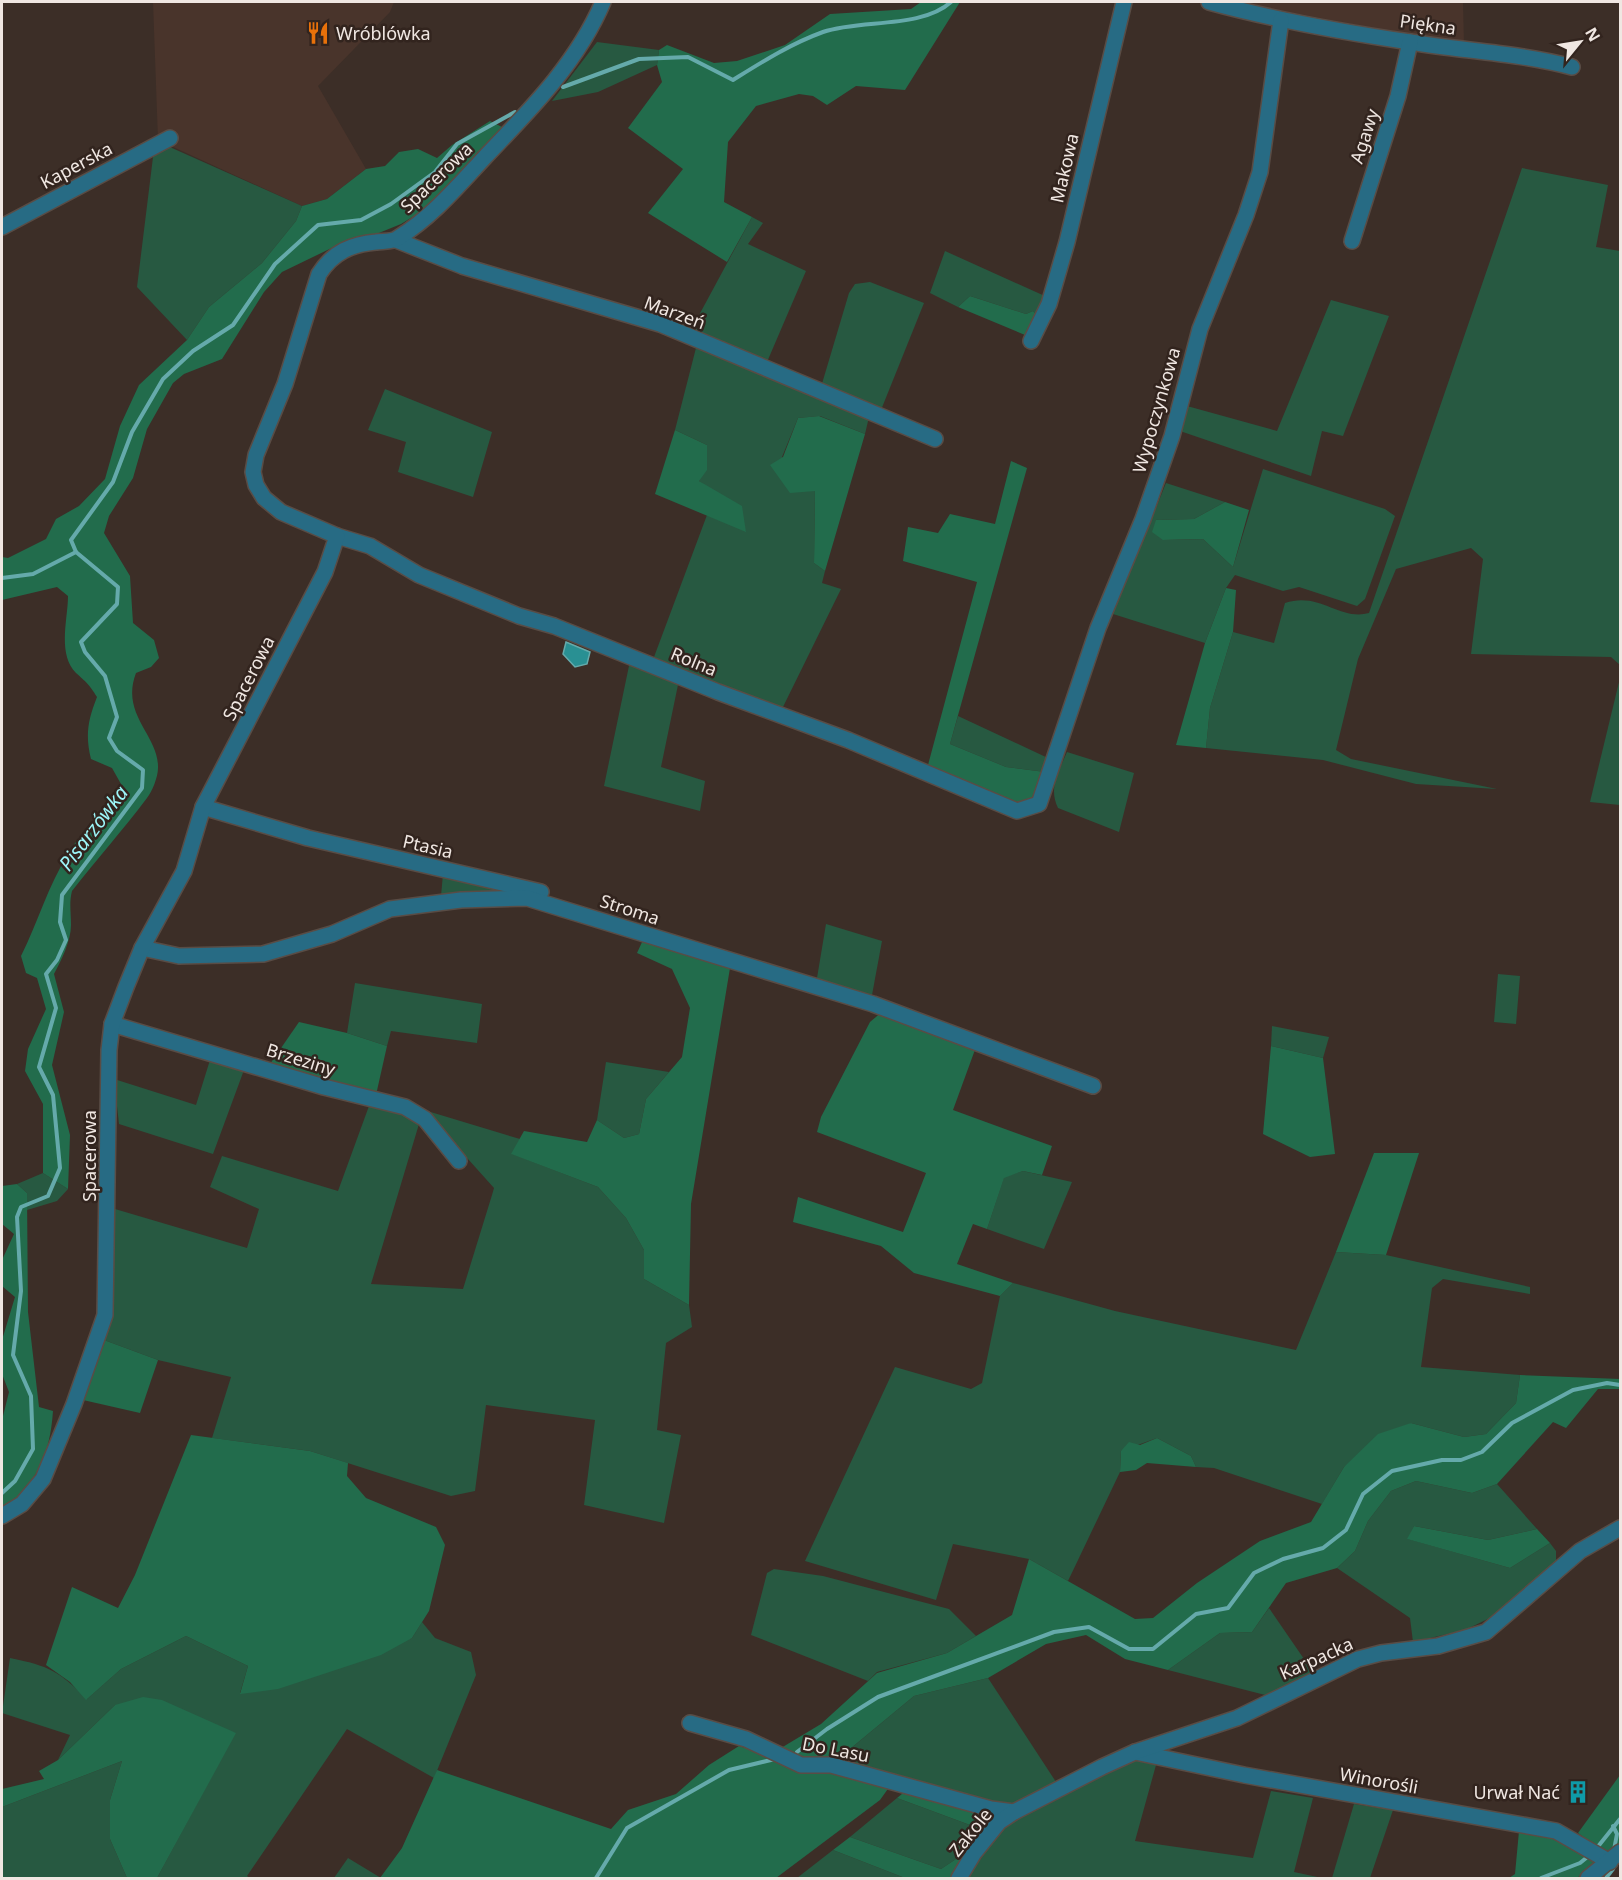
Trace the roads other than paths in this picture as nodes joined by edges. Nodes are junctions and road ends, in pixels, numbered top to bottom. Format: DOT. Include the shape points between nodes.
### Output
graph roads {
  1 [pos="603,2"];
  2 [pos="1124,2"];
  3 [pos="1209,2"];
  4 [pos="1281,20"];
  5 [pos="1410,42"];
  6 [pos="1572,67"];
  7 [pos="170,138"];
  8 [pos="2,226"];
  9 [pos="396,240"];
  10 [pos="1352,241"];
  11 [pos="1031,341"];
  12 [pos="934,439"];
  13 [pos="337,536"];
  14 [pos="1039,804"];
  15 [pos="203,807"];
  16 [pos="644,922"];
  17 [pos="142,948"];
  18 [pos="112,1024"];
  19 [pos="1093,1086"];
  20 [pos="459,1161"];
  21 [pos="2,1515"];
  22 [pos="1620,1528"];
  23 [pos="690,1723"];
  24 [pos="1135,1752"];
  25 [pos="1014,1812"];
  26 [pos="1615,1857"];
  27 [pos="959,1878"];
  28 [pos="1588,1878"];
  1 -- 9 [label="street, Spacerowa" via="579,48 544,94 438,207"];
  2 -- 11 [label="street, Makowa" via="1067,242 1049,304"];
  3 -- 4 [label="street, Piękna"];
  4 -- 5 [label="street, Piękna"];
  4 -- 14 [label="street, Wypoczynkowa" via="1260,172 1200,328 1172,436 1098,628"];
  5 -- 6 [label="street, Piękna" via="1543,59"];
  5 -- 10 [label="street, Agawy" via="1398,96"];
  7 -- 8 [label="street, Kaperska"];
  9 -- 12 [label="street, Marzeń" via="462,266 660,324"];
  9 -- 13 [label="street" via="354,245 328,261 256,455 253,472 264,498 281,512"];
  13 -- 14 [label="street, Rolna" via="369,546 419,575 519,616 848,740 1017,811"];
  13 -- 15 [label="street, Spacerowa" via="325,572"];
  15 -- 16 [label="street, Ptasia" via="308,838 542,892"];
  15 -- 17 [label="street, Spacerowa" via="184,871"];
  17 -- 18 [label="street, Spacerowa"];
  17 -- 19 [label="street, Stroma" via="179,957 263,954 332,934 390,909 461,900 527,898 873,1004"];
  18 -- 20 [label="street, Brzeziny" via="405,1107 425,1119"];
  18 -- 21 [label="street, Spacerowa" via="105,1315 43,1479 22,1504"];
  22 -- 24 [label="street, Karpacka" via="1580,1551 1486,1632 1438,1646 1358,1659 1237,1718"];
  23 -- 25 [label="street, Do Lasu" via="746,1739 801,1765 831,1765"];
  24 -- 25 [label="street, Karpacka"];
  24 -- 26 [label="street, Winorośli" via="1256,1778 1557,1831"];
  25 -- 27 [label="street, Zakole" via="993,1830"];
  26 -- 28 [label="street"];
}
